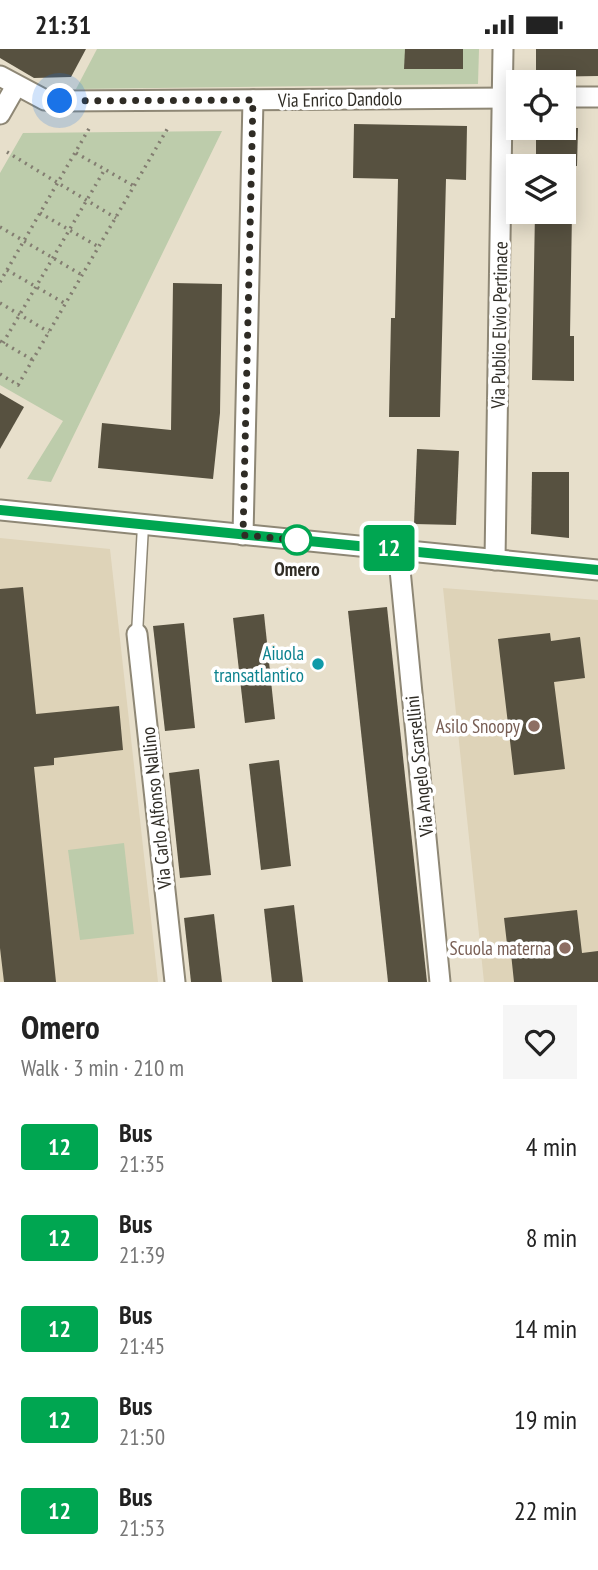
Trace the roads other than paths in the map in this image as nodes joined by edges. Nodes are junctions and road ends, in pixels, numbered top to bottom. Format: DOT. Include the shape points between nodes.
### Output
graph roads {
  1 [pos="503,49"];
  2 [pos="506,70"];
  3 [pos="8,81"];
  4 [pos="576,97"];
  5 [pos="598,97"];
  6 [pos="506,98"];
  7 [pos="253,100"];
  8 [pos="0,114"];
  9 [pos="509,140"];
  10 [pos="0,510"];
  11 [pos="143,526"];
  12 [pos="243,535"];
  13 [pos="398,549"];
  14 [pos="495,560"];
  15 [pos="598,570"];
  16 [pos="137,634"];
  17 [pos="175,982"];
  18 [pos="440,982"];
  1 -- 2 [label="street, Via Publio Elvio Pertinace"];
  3 -- 7 [label="street, Via Enrico Dandolo" via="45,100"];
  3 -- 8 [label="street"];
  4 -- 5 [label="street"];
  6 -- 7 [label="street, Via Enrico Dandolo"];
  7 -- 12 [label="street"];
  9 -- 14 [label="street, Via Publio Elvio Pertinace"];
  10 -- 11 [label="street"];
  11 -- 12 [label="street"];
  11 -- 16 [label="lane"];
  12 -- 13 [label="street"];
  13 -- 14 [label="street"];
  13 -- 18 [label="street, Via Angelo Scarsellini"];
  14 -- 15 [label="street"];
  16 -- 17 [label="street, Via Carlo Alfonso Nallino"];
}
